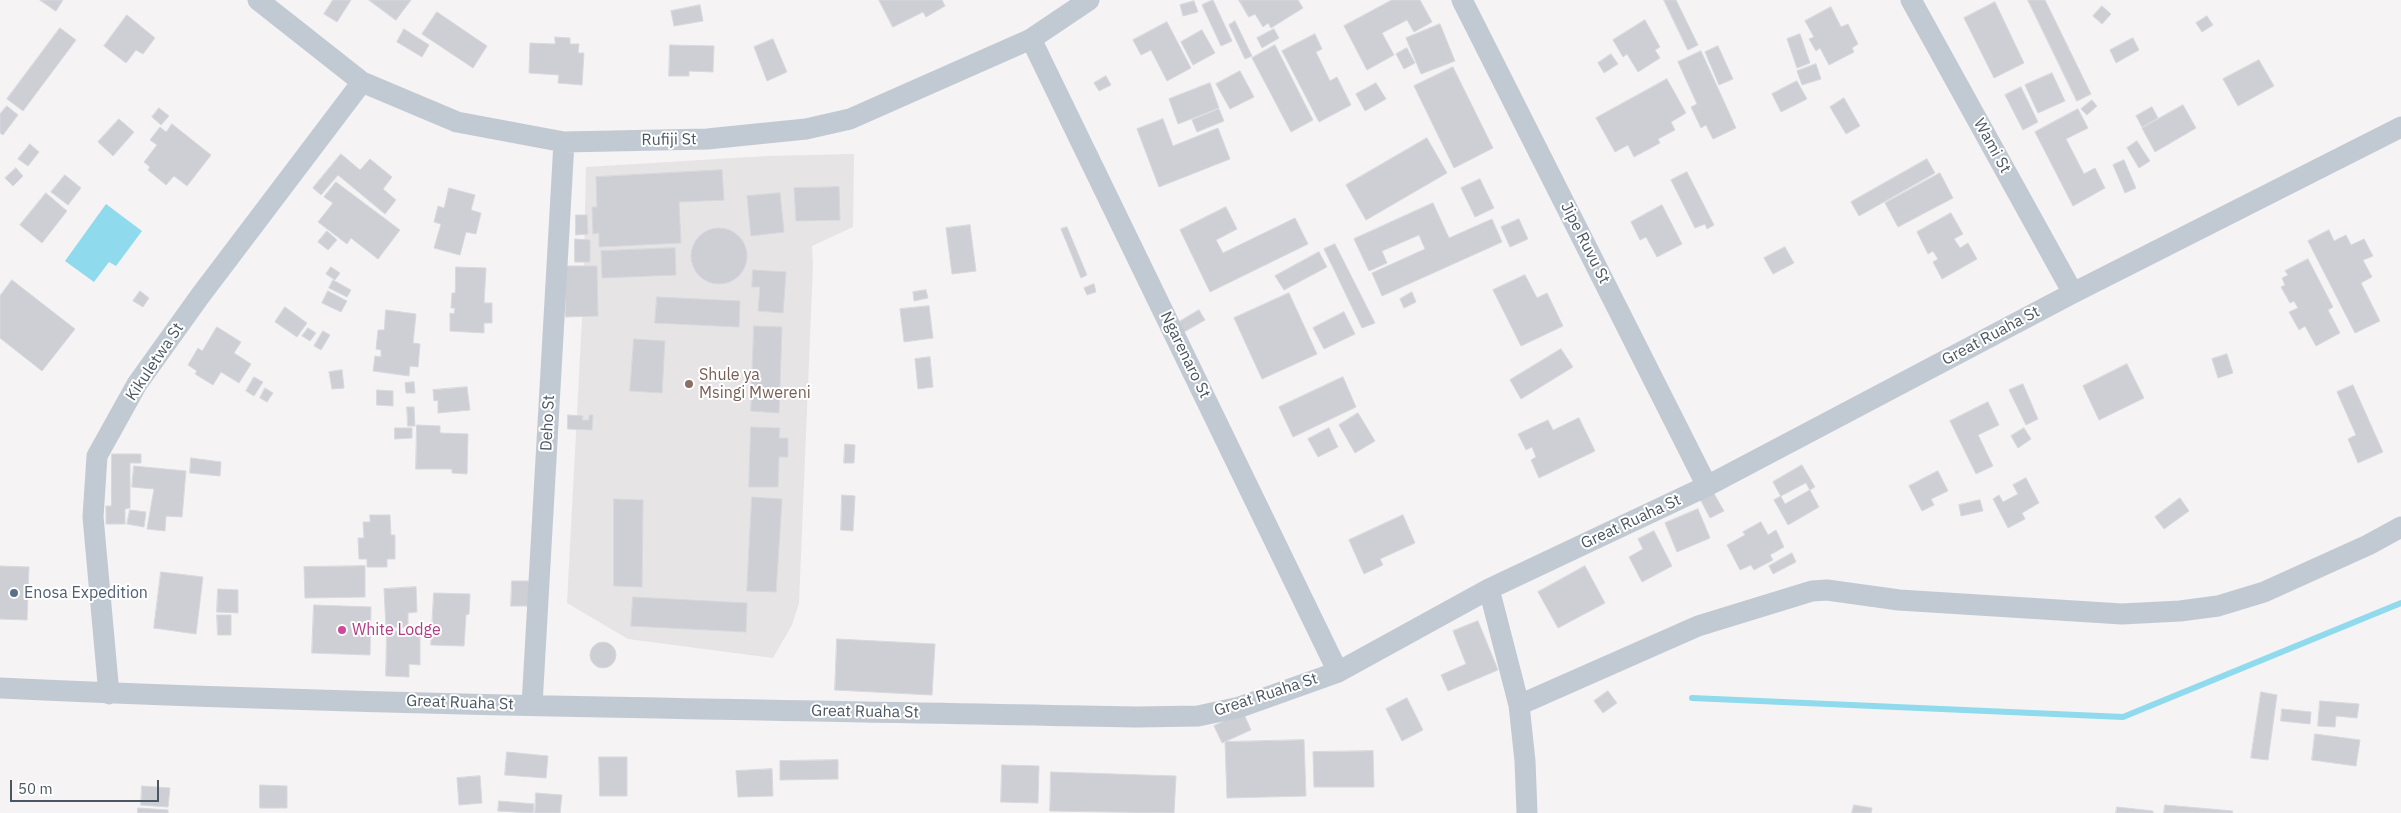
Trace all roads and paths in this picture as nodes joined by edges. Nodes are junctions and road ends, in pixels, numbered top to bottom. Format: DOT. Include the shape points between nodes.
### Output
graph roads {
  1 [pos="1088,0"];
  2 [pos="1462,0"];
  3 [pos="1912,0"];
  4 [pos="265,2"];
  5 [pos="1031,39"];
  6 [pos="362,82"];
  7 [pos="2401,128"];
  8 [pos="564,142"];
  9 [pos="2073,293"];
  10 [pos="1707,486"];
  11 [pos="2401,527"];
  12 [pos="1489,589"];
  13 [pos="1338,672"];
  14 [pos="0,688"];
  15 [pos="109,694"];
  16 [pos="532,705"];
  17 [pos="1519,705"];
  18 [pos="1527,813"];
  1 -- 5 [label="street, Rufiji St"];
  2 -- 10 [label="street, Jipe Ruvu St"];
  3 -- 9 [label="street, Wami St"];
  4 -- 6 [label="street, Rufiji St"];
  5 -- 8 [label="street, Rufiji St" via="850,119 814,127 707,139"];
  5 -- 13 [label="street, Ngarenaro St"];
  6 -- 8 [label="street, Rufiji St" via="457,122"];
  6 -- 15 [label="street, Kikuletwa St" via="137,384 96,456 92,517"];
  7 -- 9 [label="street, Great Ruaha St"];
  8 -- 16 [label="street, Deho St"];
  9 -- 10 [label="street, Great Ruaha St"];
  10 -- 12 [label="street, Great Ruaha St"];
  11 -- 17 [label="street" via="2264,592 2218,606 2180,611 2122,614 1899,600 1827,590 1812,591 1698,626"];
  12 -- 13 [label="street, Great Ruaha St"];
  12 -- 17 [label="street"];
  13 -- 16 [label="street, Great Ruaha St" via="1240,707 1198,716"];
  14 -- 15 [label="street, Great Ruaha St"];
  15 -- 16 [label="street, Great Ruaha St"];
  17 -- 18 [label="street" via="1526,762"];
}
